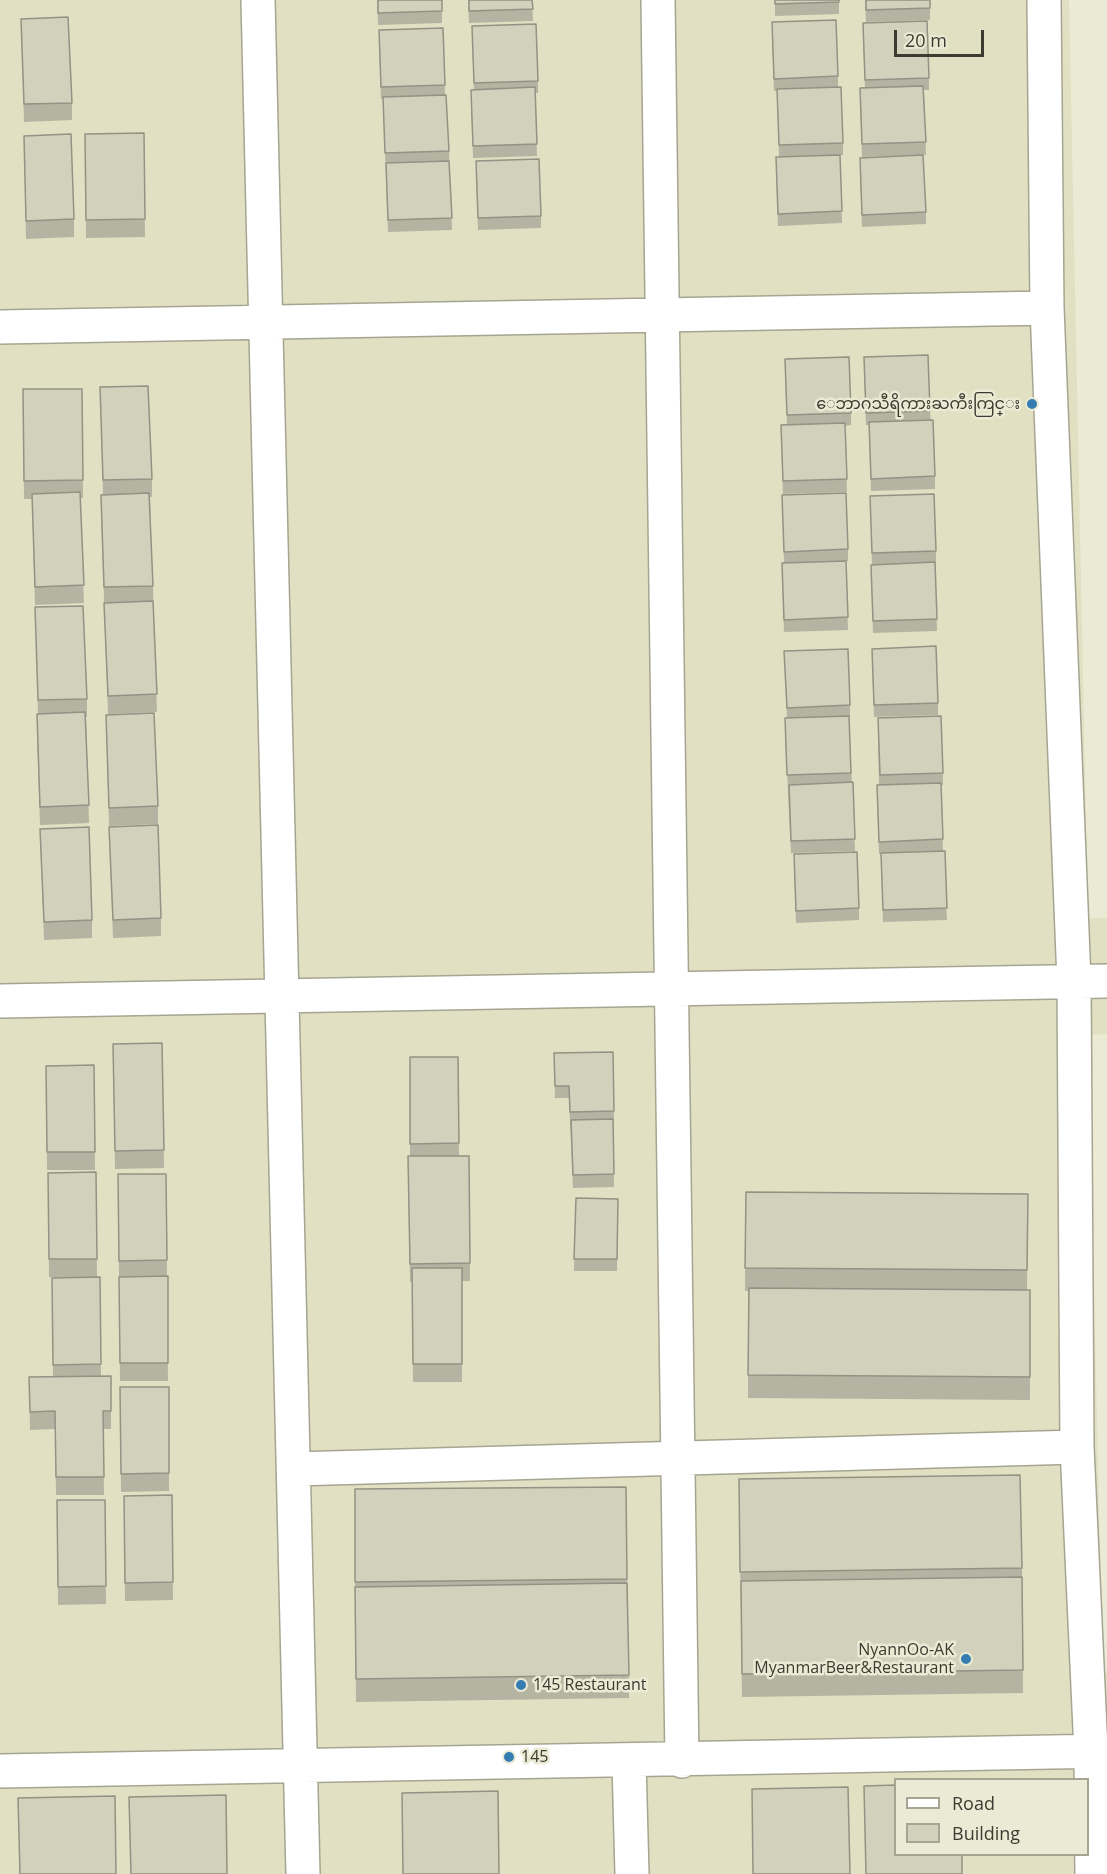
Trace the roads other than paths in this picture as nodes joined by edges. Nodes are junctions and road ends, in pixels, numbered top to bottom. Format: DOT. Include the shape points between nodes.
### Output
graph roads {
  1 [pos="258,0"];
  2 [pos="658,0"];
  3 [pos="1044,0"];
  4 [pos="1047,308"];
  5 [pos="662,317"];
  6 [pos="266,323"];
  7 [pos="0,327"];
  8 [pos="1074,981"];
  9 [pos="1107,981"];
  10 [pos="671,990"];
  11 [pos="282,996"];
  12 [pos="0,1001"];
  13 [pos="1077,1447"];
  14 [pos="678,1459"];
  15 [pos="294,1469"];
  16 [pos="1099,1752"];
  17 [pos="682,1761"];
  18 [pos="629,1762"];
  19 [pos="302,1767"];
  20 [pos="0,1772"];
  21 [pos="303,1874"];
  22 [pos="632,1874"];
  23 [pos="1092,1874"];
  1 -- 6 [label="lane"];
  2 -- 5 [label="lane"];
  3 -- 4 [label="lane"];
  4 -- 5 [label="lane"];
  4 -- 8 [label="lane"];
  5 -- 6 [label="lane"];
  5 -- 10 [label="lane"];
  6 -- 7 [label="lane"];
  6 -- 11 [label="lane"];
  8 -- 9 [label="lane"];
  8 -- 10 [label="lane"];
  8 -- 13 [label="lane"];
  10 -- 11 [label="lane"];
  10 -- 14 [label="lane"];
  11 -- 12 [label="lane"];
  11 -- 15 [label="lane"];
  13 -- 14 [label="lane"];
  13 -- 16 [label="lane"];
  14 -- 15 [label="lane"];
  14 -- 17 [label="lane"];
  15 -- 19 [label="lane"];
  16 -- 17 [label="lane"];
  16 -- 23 [label="lane"];
  17 -- 18 [label="lane"];
  18 -- 19 [label="lane"];
  18 -- 22 [label="lane"];
  19 -- 20 [label="lane"];
  19 -- 21 [label="lane"];
}
